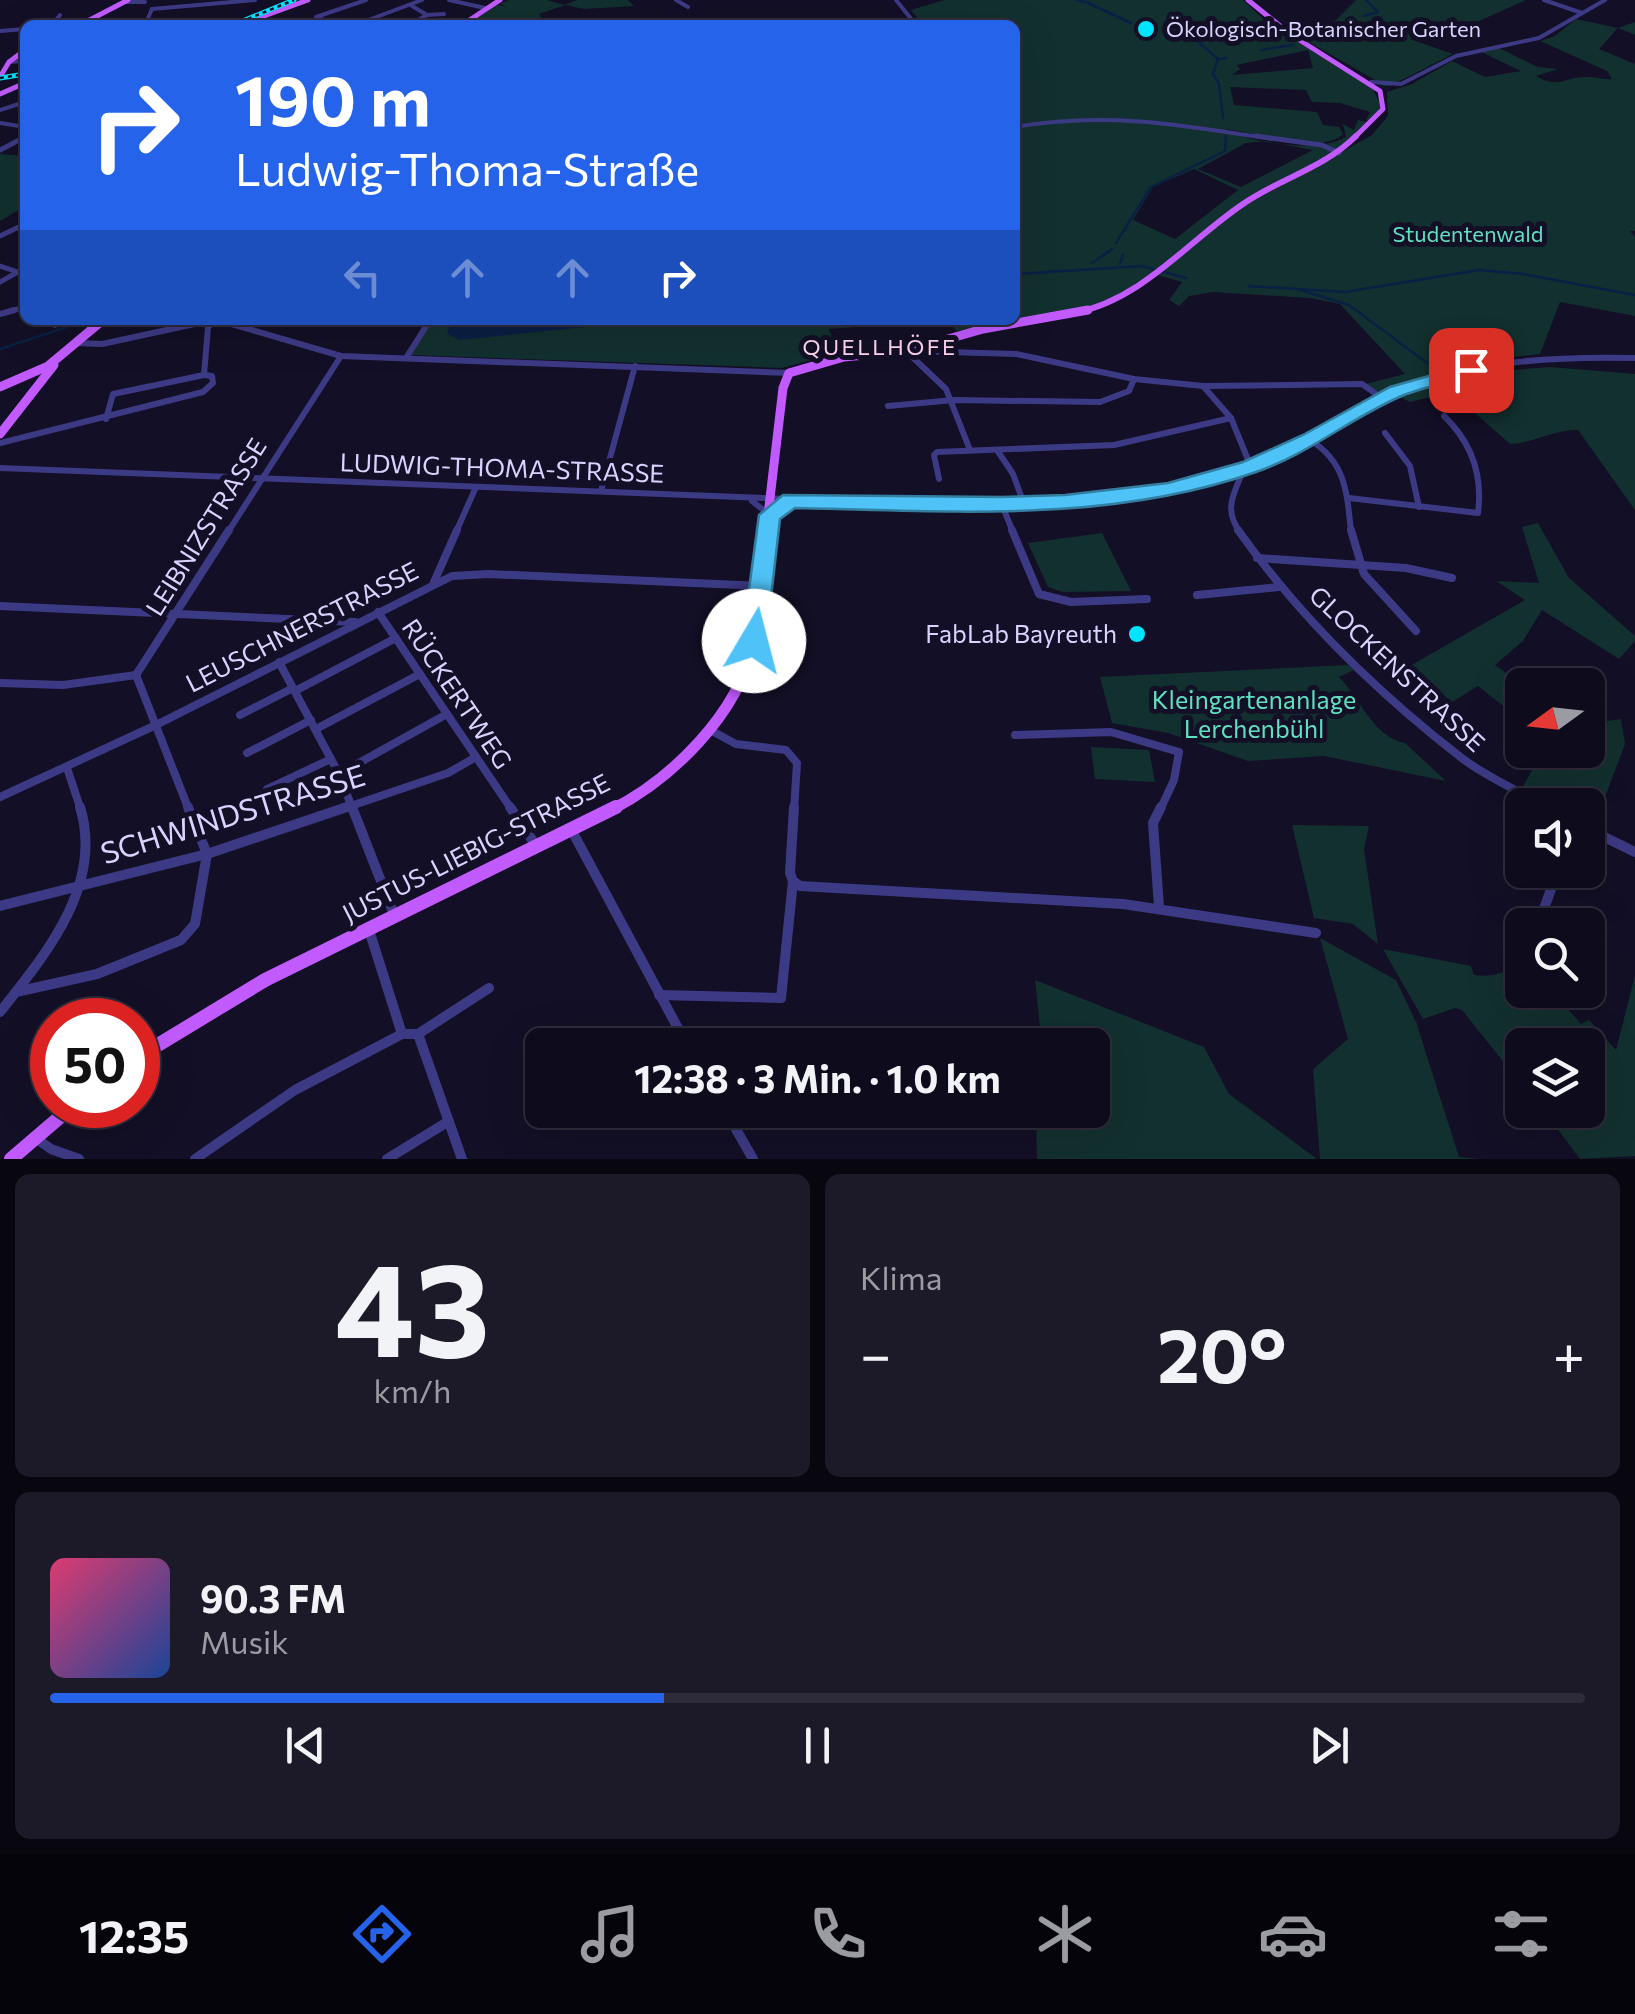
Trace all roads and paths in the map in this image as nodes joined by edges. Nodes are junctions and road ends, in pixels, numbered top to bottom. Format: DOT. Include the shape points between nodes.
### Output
graph roads {
  1 [pos="255,0"];
  2 [pos="308,0"];
  3 [pos="366,0"];
  4 [pos="422,0"];
  5 [pos="449,0"];
  6 [pos="497,0"];
  7 [pos="676,0"];
  8 [pos="896,0"];
  9 [pos="1248,0"];
  10 [pos="1544,0"];
  11 [pos="1604,0"];
  12 [pos="127,1"];
  13 [pos="145,1"];
  14 [pos="212,2"];
  15 [pos="410,5"];
  16 [pos="183,6"];
  17 [pos="688,7"];
  18 [pos="483,8"];
  19 [pos="152,9"];
  20 [pos="1582,12"];
  21 [pos="427,14"];
  22 [pos="444,14"];
  23 [pos="60,15"];
  24 [pos="186,16"];
  25 [pos="56,20"];
  26 [pos="90,20"];
  27 [pos="147,20"];
  28 [pos="253,20"];
  29 [pos="325,20"];
  30 [pos="370,20"];
  31 [pos="417,20"];
  32 [pos="467,20"];
  33 [pos="912,20"];
  34 [pos="20,54"];
  35 [pos="20,61"];
  36 [pos="0,62"];
  37 [pos="9,62"];
  38 [pos="1401,84"];
  39 [pos="0,85"];
  40 [pos="1376,86"];
  41 [pos="1020,126"];
  42 [pos="1340,153"];
  43 [pos="1020,323"];
  44 [pos="89,325"];
  45 [pos="97,325"];
  46 [pos="191,325"];
  47 [pos="211,325"];
  48 [pos="246,325"];
  49 [pos="427,325"];
  50 [pos="1008,325"];
  51 [pos="75,342"];
  52 [pos="906,351"];
  53 [pos="60,356"];
  54 [pos="341,356"];
  55 [pos="406,358"];
  56 [pos="1635,358"];
  57 [pos="635,366"];
  58 [pos="789,373"];
  59 [pos="204,375"];
  60 [pos="27,377"];
  61 [pos="1134,379"];
  62 [pos="41,383"];
  63 [pos="1203,386"];
  64 [pos="0,387"];
  65 [pos="1382,398"];
  66 [pos="954,400"];
  67 [pos="888,406"];
  68 [pos="1444,416"];
  69 [pos="1231,418"];
  70 [pos="106,419"];
  71 [pos="0,434"];
  72 [pos="1386,434"];
  73 [pos="1310,440"];
  74 [pos="0,444"];
  75 [pos="970,450"];
  76 [pos="997,450"];
  77 [pos="0,468"];
  78 [pos="1247,468"];
  79 [pos="260,478"];
  80 [pos="1219,478"];
  81 [pos="939,480"];
  82 [pos="476,487"];
  83 [pos="601,491"];
  84 [pos="1232,494"];
  85 [pos="742,498"];
  86 [pos="1349,498"];
  87 [pos="770,500"];
  88 [pos="790,500"];
  89 [pos="1024,504"];
  90 [pos="1002,505"];
  91 [pos="1419,507"];
  92 [pos="770,515"];
  93 [pos="1256,558"];
  94 [pos="1360,566"];
  95 [pos="1452,578"];
  96 [pos="434,582"];
  97 [pos="762,586"];
  98 [pos="1279,586"];
  99 [pos="1197,595"];
  100 [pos="1146,600"];
  101 [pos="0,606"];
  102 [pos="176,612"];
  103 [pos="378,612"];
  104 [pos="328,621"];
  105 [pos="358,622"];
  106 [pos="1416,631"];
  107 [pos="337,632"];
  108 [pos="396,638"];
  109 [pos="279,662"];
  110 [pos="420,674"];
  111 [pos="136,676"];
  112 [pos="0,683"];
  113 [pos="294,689"];
  114 [pos="448,714"];
  115 [pos="240,716"];
  116 [pos="156,725"];
  117 [pos="314,725"];
  118 [pos="710,730"];
  119 [pos="1016,735"];
  120 [pos="247,753"];
  121 [pos="476,757"];
  122 [pos="331,758"];
  123 [pos="67,768"];
  124 [pos="338,774"];
  125 [pos="1512,788"];
  126 [pos="267,789"];
  127 [pos="0,797"];
  128 [pos="352,806"];
  129 [pos="572,831"];
  130 [pos="1605,837"];
  131 [pos="537,847"];
  132 [pos="1635,852"];
  133 [pos="206,854"];
  134 [pos="793,882"];
  135 [pos="78,887"];
  136 [pos="0,906"];
  137 [pos="1159,907"];
  138 [pos="395,917"];
  139 [pos="368,930"];
  140 [pos="1316,933"];
  141 [pos="489,988"];
  142 [pos="16,992"];
  143 [pos="659,995"];
  144 [pos="0,1012"];
  145 [pos="678,1028"];
  146 [pos="402,1034"];
  147 [pos="418,1034"];
  148 [pos="160,1043"];
  149 [pos="448,1121"];
  150 [pos="45,1128"];
  151 [pos="735,1128"];
  152 [pos="34,1137"];
  153 [pos="10,1159"];
  154 [pos="79,1159"];
  155 [pos="195,1159"];
  156 [pos="387,1159"];
  157 [pos="462,1159"];
  158 [pos="753,1159"];
  1 -- 14 [label="street"];
  2 -- 28 [label="main road"];
  3 -- 29 [label="street" via="316,16"];
  4 -- 15 [label="street"];
  5 -- 18 [label="street"];
  6 -- 18 [label="main road"];
  7 -- 17 [label="street"];
  8 -- 33 [label="street"];
  9 -- 40 [label="main road"];
  10 -- 20 [label="street"];
  11 -- 20 [label="street"];
  12 -- 13 [label="street"];
  12 -- 26 [label="main road"];
  13 -- 19 [label="street"];
  14 -- 16 [label="street"];
  15 -- 21 [label="street"];
  15 -- 30 [label="street"];
  16 -- 19 [label="street"];
  16 -- 24 [label="street"];
  18 -- 32 [label="main road"];
  19 -- 27 [label="street"];
  20 -- 38 [label="street" via="1546,36 1456,56"];
  21 -- 22 [label="street"];
  21 -- 31 [label="street"];
  23 -- 25 [label="street"];
  34 -- 37 [label="main road"];
  35 -- 37 [label="street"];
  36 -- 37 [label="street"];
  37 -- 39 [label="main road"];
  38 -- 40 [label="street"];
  38 -- 40 [label="street"];
  40 -- 42 [label="main road" via="1385,103 1379,116"];
  41 -- 42 [label="street" via="1135,116"];
  42 -- 43 [label="main road" via="1244,202 1134,290 1088,312"];
  44 -- 53 [label="main road"];
  45 -- 51 [label="main road"];
  46 -- 51 [label="street" via="110,342"];
  47 -- 59 [label="street"];
  48 -- 54 [label="street"];
  49 -- 55 [label="street"];
  50 -- 52 [label="main road"];
  51 -- 53 [label="main road"];
  52 -- 58 [label="main road" via="844,356"];
  52 -- 61 [label="street" via="1016,354"];
  52 -- 66 [label="street"];
  53 -- 60 [label="main road"];
  53 -- 62 [label="main road"];
  54 -- 55 [label="street"];
  54 -- 79 [label="street, LEIBNIZSTRASSE"];
  55 -- 57 [label="street"];
  56 -- 65 [label="street, LUDWIG-THOMA-STRASSE" via="1508,362"];
  57 -- 58 [label="street"];
  57 -- 83 [label="street"];
  58 -- 87 [label="main road, JUSTUS-LIEBIG-STRASSE"];
  59 -- 70 [label="street" via="112,394"];
  59 -- 70 [label="street" via="214,379 203,392"];
  60 -- 62 [label="main road"];
  60 -- 64 [label="main road"];
  61 -- 63 [label="street"];
  61 -- 66 [label="street" via="1129,391 1100,402"];
  62 -- 71 [label="main road"];
  63 -- 65 [label="street" via="1344,382 1366,385"];
  63 -- 69 [label="street"];
  65 -- 73 [label="street, LUDWIG-THOMA-STRASSE"];
  66 -- 67 [label="street"];
  66 -- 75 [label="street"];
  68 -- 91 [label="street" via="1475,464 1478,513"];
  69 -- 76 [label="street" via="1114,445"];
  69 -- 78 [label="street"];
  70 -- 74 [label="street"];
  72 -- 91 [label="street" via="1410,466"];
  73 -- 78 [label="street, LUDWIG-THOMA-STRASSE"];
  73 -- 86 [label="street" via="1338,461"];
  75 -- 76 [label="street"];
  75 -- 81 [label="street" via="935,453"];
  76 -- 89 [label="street"];
  77 -- 79 [label="street, LUDWIG-THOMA-STRASSE"];
  78 -- 80 [label="street, LUDWIG-THOMA-STRASSE"];
  78 -- 84 [label="street"];
  79 -- 82 [label="street, LUDWIG-THOMA-STRASSE"];
  79 -- 102 [label="street, LEIBNIZSTRASSE"];
  80 -- 84 [label="street, GLOCKENSTRASSE"];
  80 -- 89 [label="street, LUDWIG-THOMA-STRASSE" via="1121,497"];
  82 -- 83 [label="street, LUDWIG-THOMA-STRASSE"];
  82 -- 96 [label="street"];
  83 -- 85 [label="street, LUDWIG-THOMA-STRASSE"];
  84 -- 93 [label="street, GLOCKENSTRASSE" via="1230,520"];
  85 -- 87 [label="street, LUDWIG-THOMA-STRASSE"];
  85 -- 92 [label="street"];
  86 -- 91 [label="street"];
  86 -- 94 [label="street"];
  87 -- 88 [label="street, LUDWIG-THOMA-STRASSE"];
  87 -- 92 [label="main road, JUSTUS-LIEBIG-STRASSE"];
  88 -- 90 [label="street, LUDWIG-THOMA-STRASSE"];
  88 -- 92 [label="street"];
  89 -- 90 [label="street, LUDWIG-THOMA-STRASSE"];
  90 -- 100 [label="street" via="1039,594 1069,602"];
  92 -- 97 [label="main road, JUSTUS-LIEBIG-STRASSE"];
  93 -- 94 [label="street"];
  93 -- 98 [label="street, GLOCKENSTRASSE"];
  94 -- 95 [label="street"];
  94 -- 106 [label="street"];
  96 -- 97 [label="street, LEUSCHNERSTRASSE" via="469,573"];
  96 -- 103 [label="street, LEUSCHNERSTRASSE"];
  97 -- 118 [label="main road, JUSTUS-LIEBIG-STRASSE" via="748,660"];
  98 -- 99 [label="street, GLOCKENSTRASSE"];
  98 -- 125 [label="street, GLOCKENSTRASSE" via="1464,761"];
  101 -- 102 [label="street"];
  102 -- 104 [label="street"];
  102 -- 111 [label="street, LEIBNIZSTRASSE"];
  103 -- 105 [label="street, LEUSCHNERSTRASSE"];
  103 -- 108 [label="street, RÜCKERTWEG"];
  104 -- 105 [label="street"];
  104 -- 107 [label="street"];
  105 -- 107 [label="street, LEUSCHNERSTRASSE"];
  107 -- 109 [label="street, LEUSCHNERSTRASSE"];
  108 -- 110 [label="street, RÜCKERTWEG"];
  108 -- 113 [label="street"];
  109 -- 113 [label="street"];
  109 -- 116 [label="street, LEUSCHNERSTRASSE"];
  110 -- 114 [label="street, RÜCKERTWEG"];
  110 -- 117 [label="street"];
  111 -- 112 [label="street" via="63,685"];
  111 -- 116 [label="street"];
  113 -- 115 [label="street"];
  113 -- 117 [label="street"];
  114 -- 121 [label="street, RÜCKERTWEG"];
  114 -- 124 [label="street"];
  116 -- 123 [label="street, LEUSCHNERSTRASSE"];
  116 -- 133 [label="street"];
  117 -- 120 [label="street"];
  117 -- 122 [label="street"];
  118 -- 129 [label="main road, JUSTUS-LIEBIG-STRASSE" via="666,773"];
  118 -- 134 [label="street" via="736,744 786,750 795,758"];
  119 -- 137 [label="street" via="1111,732 1179,752 1174,780 1153,822"];
  121 -- 128 [label="street, SCHWINDSTRASSE"];
  121 -- 131 [label="street, RÜCKERTWEG"];
  122 -- 124 [label="street"];
  122 -- 126 [label="street"];
  123 -- 127 [label="street, LEUSCHNERSTRASSE"];
  123 -- 135 [label="street" via="86,828 88,851"];
  124 -- 128 [label="street"];
  128 -- 133 [label="street, SCHWINDSTRASSE"];
  128 -- 138 [label="street"];
  129 -- 131 [label="main road, JUSTUS-LIEBIG-STRASSE"];
  129 -- 143 [label="street"];
  130 -- 132 [label="street"];
  131 -- 138 [label="main road, JUSTUS-LIEBIG-STRASSE"];
  133 -- 135 [label="street, SCHWINDSTRASSE"];
  133 -- 142 [label="street" via="195,924 182,940 97,974"];
  134 -- 137 [label="street"];
  134 -- 143 [label="street" via="781,998"];
  135 -- 136 [label="street, SCHWINDSTRASSE"];
  135 -- 142 [label="street"];
  137 -- 140 [label="street"];
  138 -- 139 [label="main road, JUSTUS-LIEBIG-STRASSE"];
  139 -- 146 [label="street"];
  139 -- 148 [label="main road, JUSTUS-LIEBIG-STRASSE" via="250,988"];
  141 -- 147 [label="street"];
  142 -- 144 [label="street"];
  143 -- 145 [label="street"];
  146 -- 147 [label="street"];
  146 -- 155 [label="street" via="281,1096"];
  147 -- 149 [label="street"];
  149 -- 156 [label="street"];
  149 -- 157 [label="street"];
  150 -- 152 [label="main road"];
  151 -- 158 [label="street"];
  152 -- 153 [label="main road"];
  152 -- 154 [label="street"];
}
